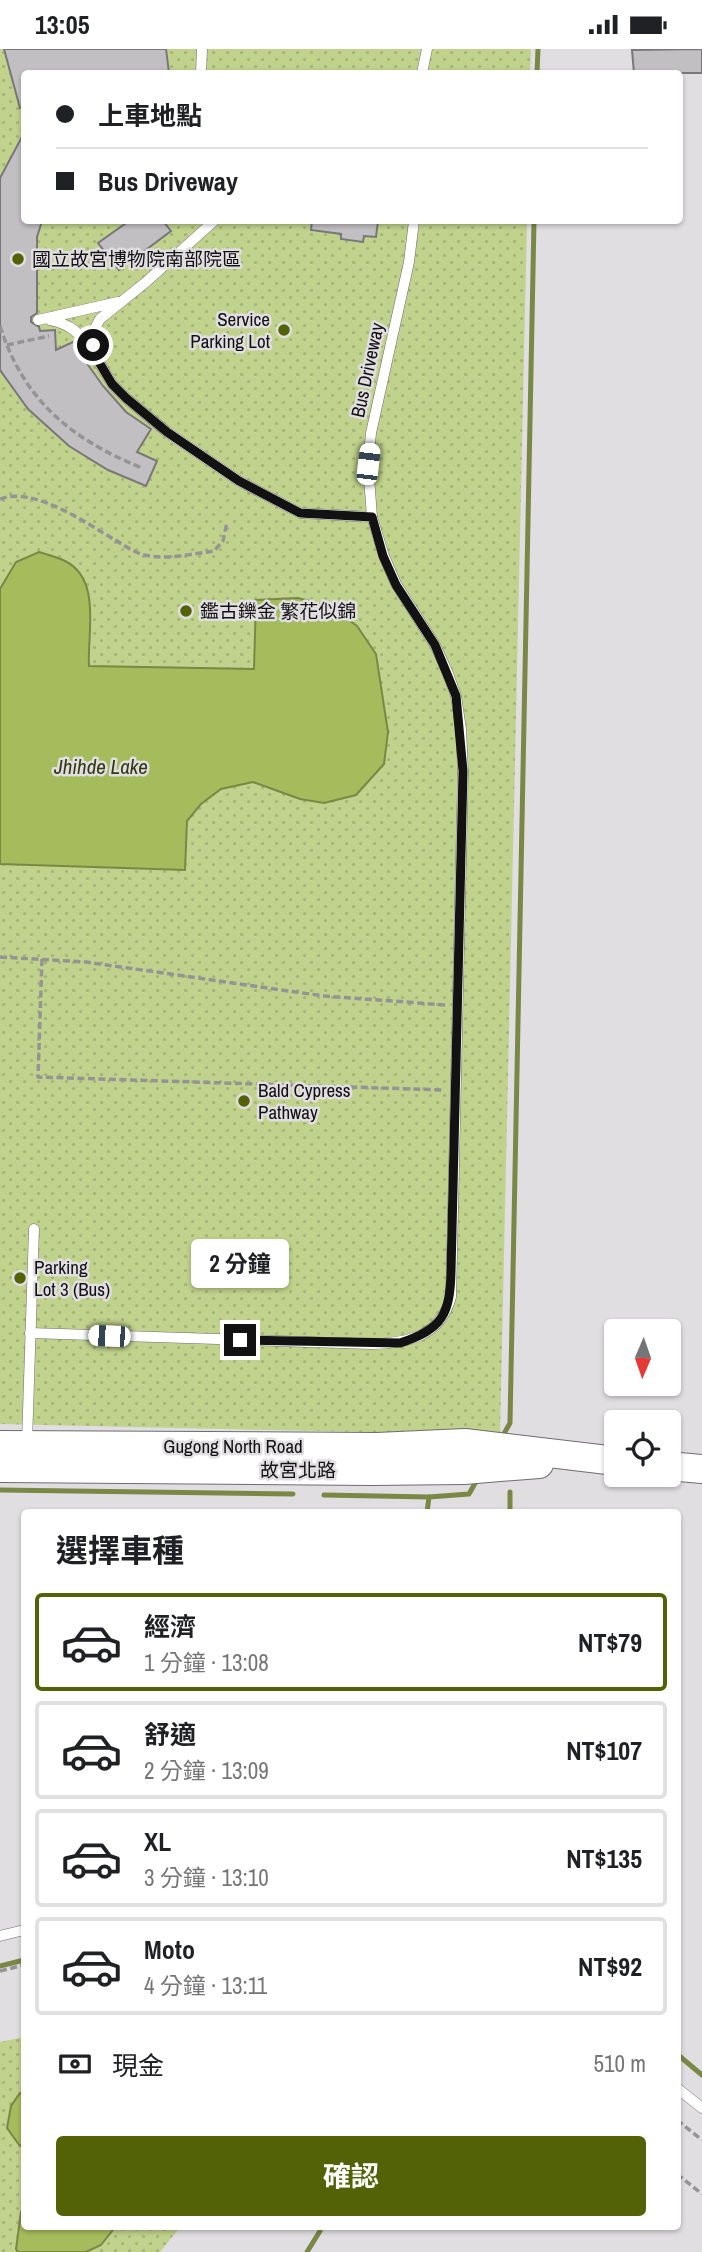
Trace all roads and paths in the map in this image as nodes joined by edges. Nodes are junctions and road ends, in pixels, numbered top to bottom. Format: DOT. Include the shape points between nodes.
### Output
graph roads {
  1 [pos="202,49"];
  2 [pos="427,49"];
  3 [pos="201,70"];
  4 [pos="423,70"];
  5 [pos="211,224"];
  6 [pos="414,224"];
  7 [pos="121,301"];
  8 [pos="0,326"];
  9 [pos="49,337"];
  10 [pos="6,345"];
  11 [pos="96,357"];
  12 [pos="142,468"];
  13 [pos="0,499"];
  14 [pos="372,517"];
  15 [pos="227,522"];
  16 [pos="0,957"];
  17 [pos="42,959"];
  18 [pos="458,1005"];
  19 [pos="456,1090"];
  20 [pos="34,1229"];
  21 [pos="30,1333"];
  22 [pos="13,1445"];
  23 [pos="604,1460"];
  24 [pos="604,1460"];
  25 [pos="681,1467"];
  26 [pos="0,1468"];
  27 [pos="702,1469"];
  28 [pos="21,1931"];
  29 [pos="0,1936"];
  30 [pos="21,1966"];
  31 [pos="0,1971"];
  32 [pos="681,2091"];
  33 [pos="702,2108"];
  34 [pos="681,2123"];
  35 [pos="702,2140"];
  36 [pos="681,2177"];
  37 [pos="702,2194"];
  1 -- 3 [label="lane"];
  2 -- 4 [label="lane"];
  5 -- 7 [label="lane"];
  6 -- 14 [label="lane, Bus Driveway" via="371,433"];
  7 -- 11 [label="lane" via="94,330"];
  7 -- 11 [label="lane" via="40,319 76,331"];
  8 -- 10 [label="path"];
  9 -- 10 [label="path"];
  10 -- 12 [label="path" via="32,392 71,431"];
  11 -- 14 [label="lane" via="126,398 239,481 300,513"];
  13 -- 15 [label="path" via="32,498 69,513 143,555 214,551 223,541"];
  14 -- 18 [label="lane, Bus Driveway" via="396,585 435,645 456,696 463,771"];
  16 -- 17 [label="path"];
  17 -- 18 [label="path" via="86,961 324,996"];
  17 -- 19 [label="path" via="38,1077"];
  18 -- 19 [label="lane, Bus Driveway"];
  19 -- 21 [label="lane, Bus Driveway" via="450,1297 447,1312 420,1336 400,1343 372,1344"];
  20 -- 21 [label="lane"];
  21 -- 22 [label="lane"];
  22 -- 23 [label="street, 故宮北路" via="376,1447 465,1443"];
  24 -- 26 [label="street, 故宮北路" via="464,1470"];
  25 -- 27 [label="street"];
  28 -- 29 [label="lane"];
  30 -- 31 [label="path"];
  32 -- 33 [label="lane"];
  34 -- 35 [label="path"];
  36 -- 37 [label="path"];
}
